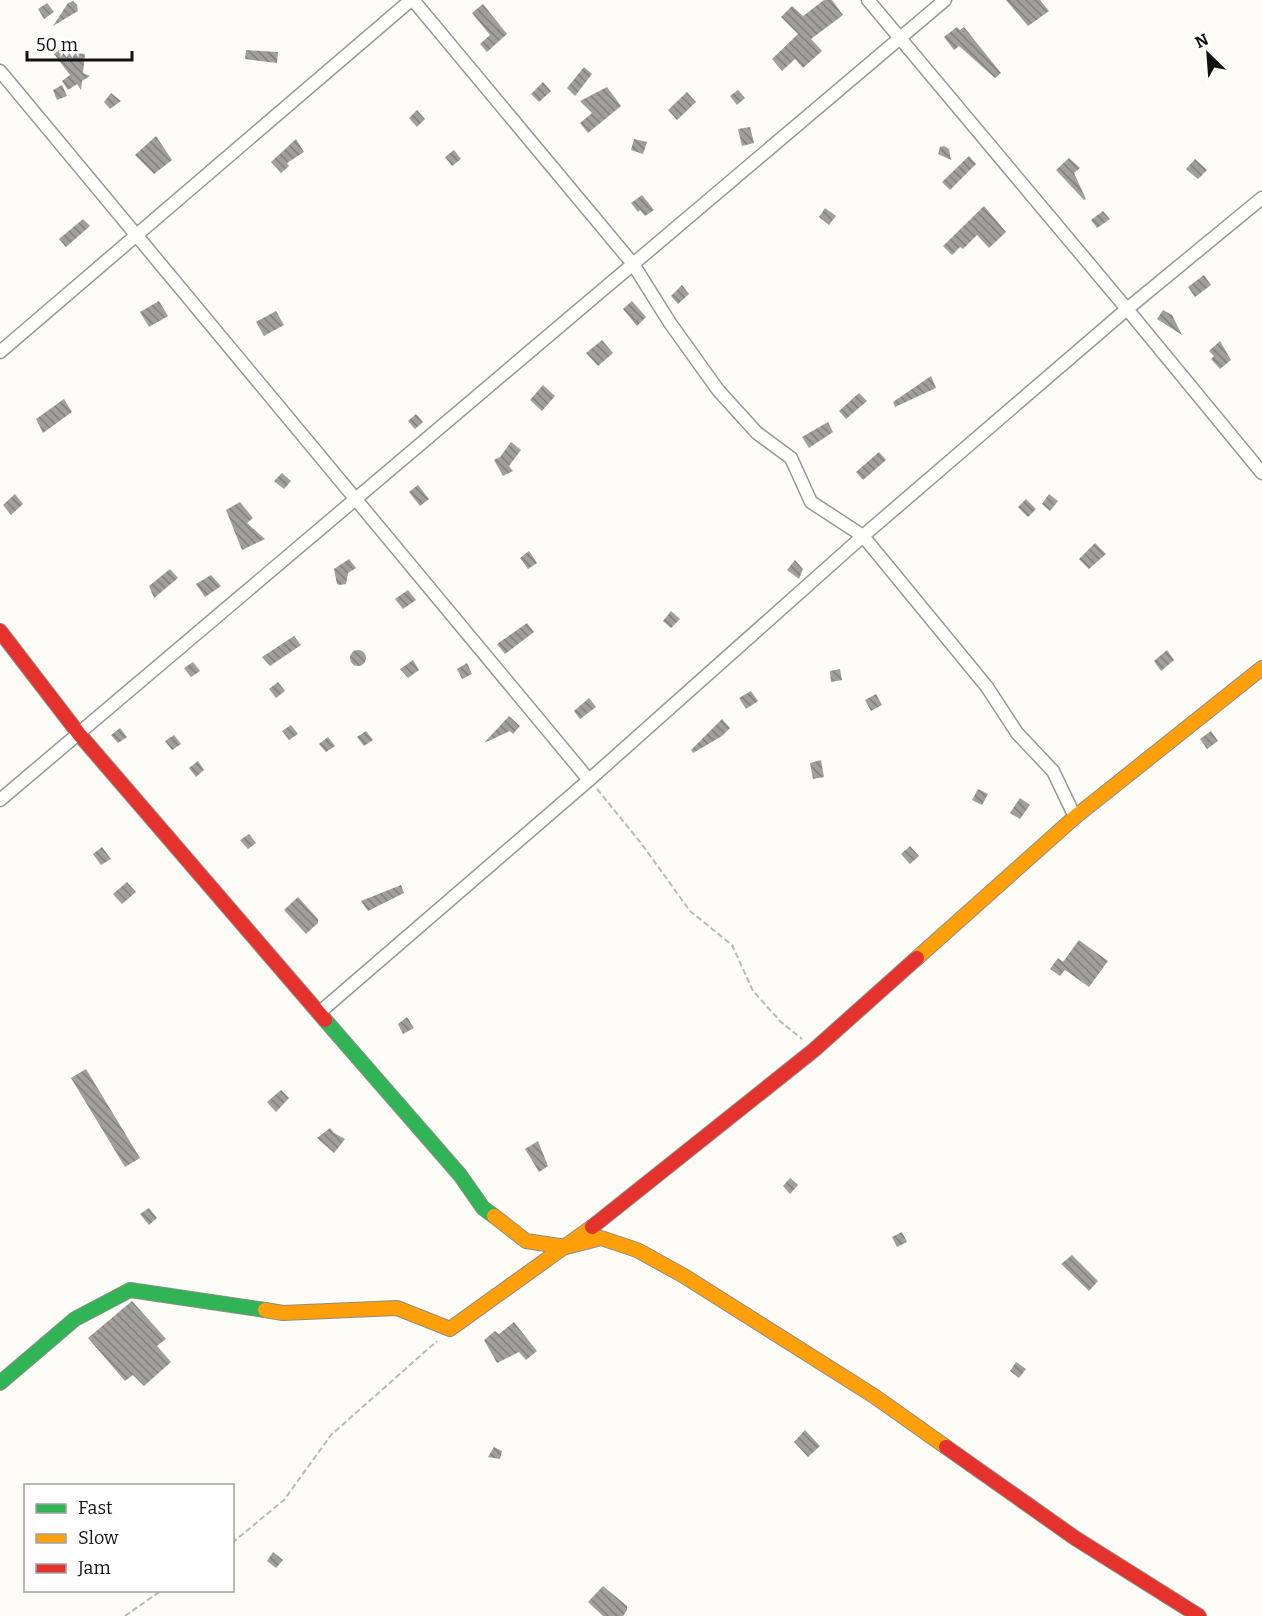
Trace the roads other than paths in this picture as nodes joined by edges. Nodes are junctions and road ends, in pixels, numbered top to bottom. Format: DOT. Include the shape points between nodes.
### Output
graph roads {
  1 [pos="412,0"];
  2 [pos="868,0"];
  3 [pos="945,0"];
  4 [pos="900,38"];
  5 [pos="0,71"];
  6 [pos="1262,198"];
  7 [pos="136,235"];
  8 [pos="633,264"];
  9 [pos="1127,309"];
  10 [pos="0,352"];
  11 [pos="1262,473"];
  12 [pos="356,499"];
  13 [pos="862,536"];
  14 [pos="0,631"];
  15 [pos="1262,668"];
  16 [pos="79,734"];
  17 [pos="589,780"];
  18 [pos="0,800"];
  19 [pos="1075,817"];
  20 [pos="320,1012"];
  21 [pos="566,1247"];
  22 [pos="0,1383"];
  23 [pos="1199,1616"];
  1 -- 7 [label="street"];
  1 -- 8 [label="street"];
  2 -- 4 [label="street"];
  3 -- 4 [label="street"];
  4 -- 8 [label="street"];
  4 -- 9 [label="street"];
  5 -- 7 [label="street"];
  6 -- 9 [label="street"];
  7 -- 10 [label="street"];
  7 -- 12 [label="street"];
  8 -- 12 [label="street"];
  8 -- 13 [label="street" via="718,390 756,433 790,458 811,501"];
  9 -- 11 [label="street"];
  9 -- 13 [label="street"];
  12 -- 16 [label="street"];
  12 -- 17 [label="street"];
  13 -- 17 [label="street"];
  13 -- 19 [label="street" via="987,687 1017,733 1053,771"];
  14 -- 16 [label="street"];
  15 -- 19 [label="street"];
  16 -- 18 [label="street"];
  16 -- 20 [label="street"];
  17 -- 20 [label="street"];
  19 -- 21 [label="street" via="814,1050"];
  20 -- 21 [label="street" via="460,1174 483,1208 526,1241"];
  21 -- 22 [label="street" via="450,1329 397,1308 283,1313 130,1290 75,1319"];
  21 -- 23 [label="street" via="601,1238 637,1250 684,1276 874,1396 1075,1538"];
}
